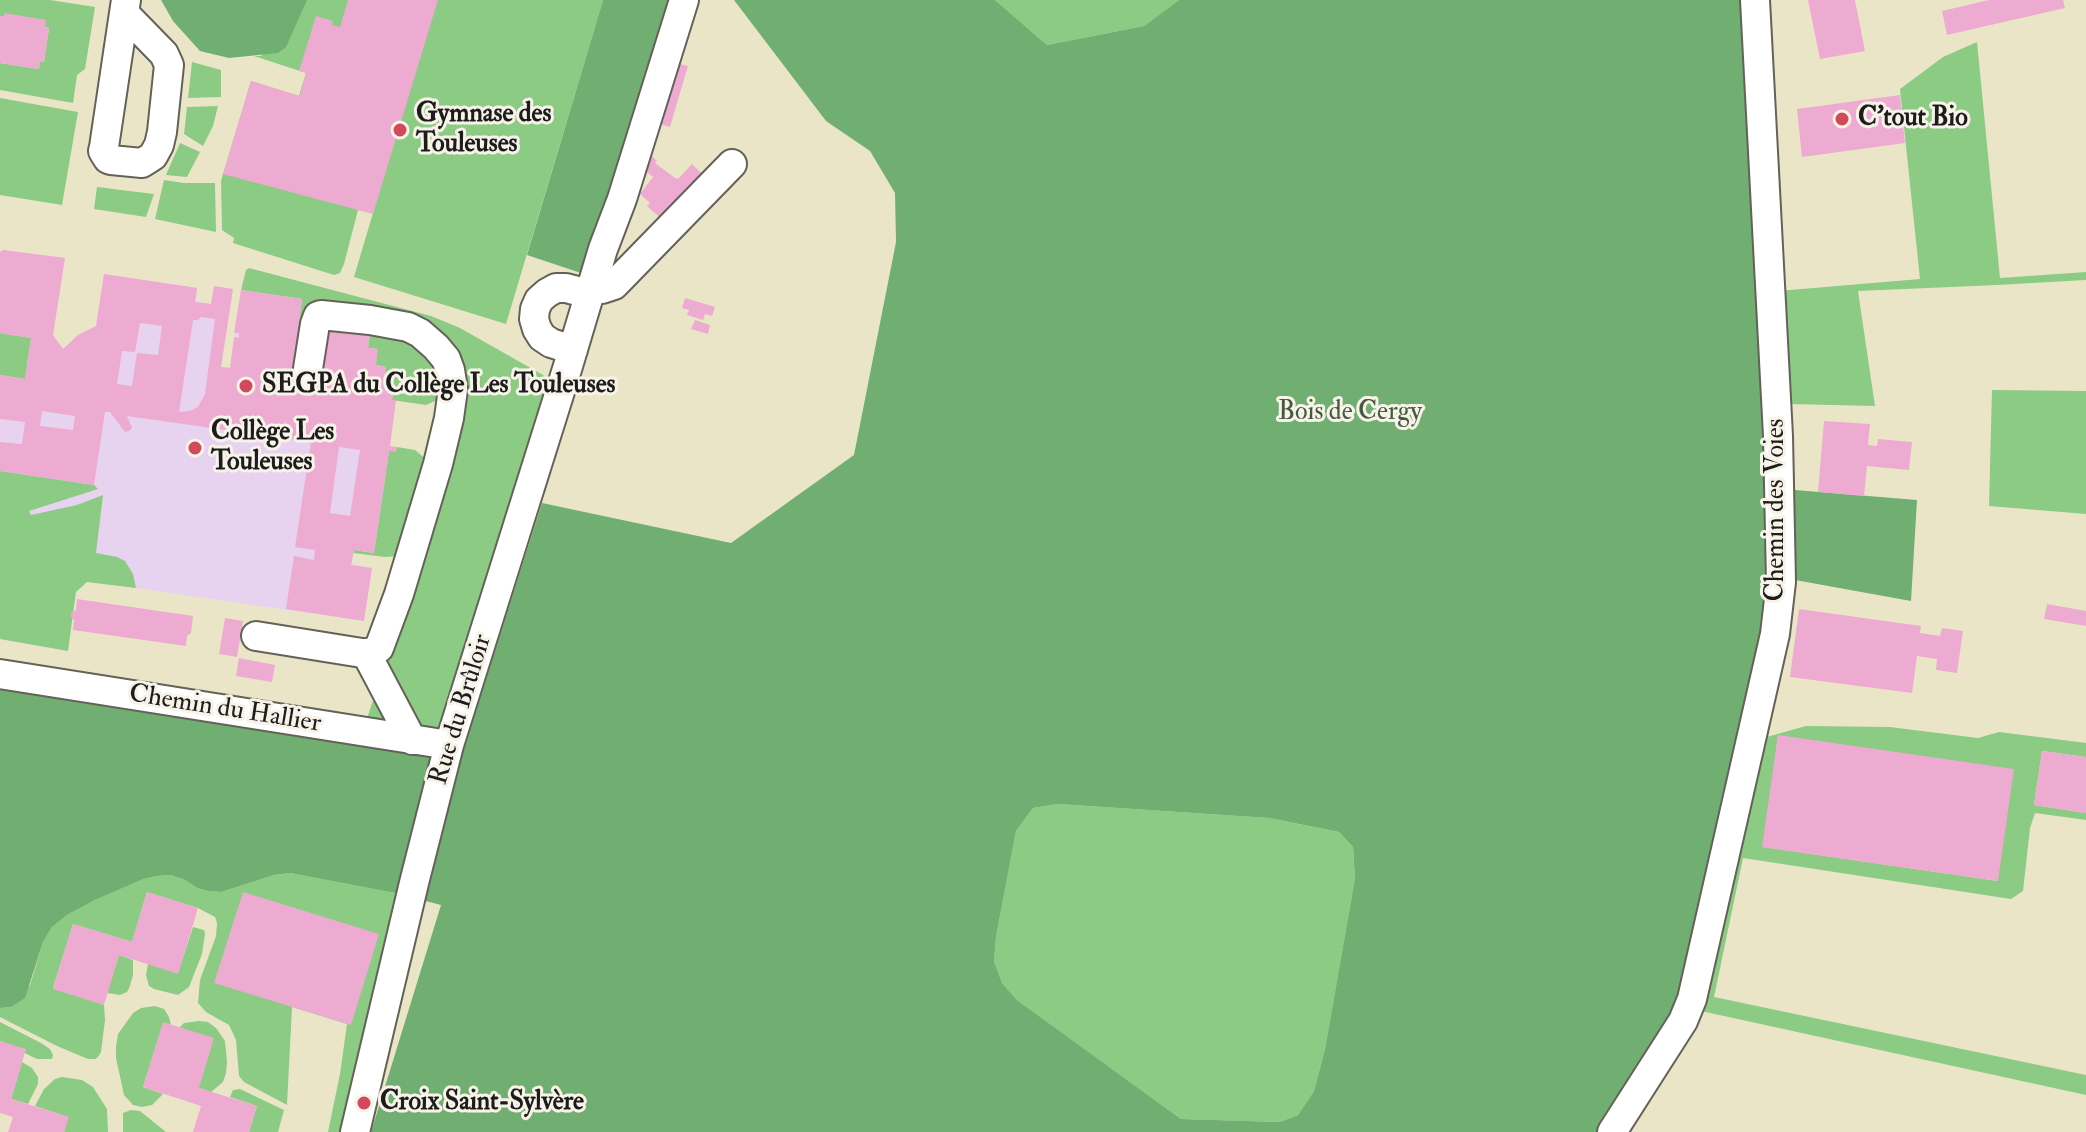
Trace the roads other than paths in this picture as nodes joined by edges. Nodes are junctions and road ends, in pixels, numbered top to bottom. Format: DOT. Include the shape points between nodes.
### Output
graph roads {
  1 [pos="684,0"];
  2 [pos="1755,0"];
  3 [pos="125,6"];
  4 [pos="732,164"];
  5 [pos="590,292"];
  6 [pos="573,350"];
  7 [pos="307,375"];
  8 [pos="256,636"];
  9 [pos="366,653"];
  10 [pos="0,674"];
  11 [pos="412,740"];
  12 [pos="449,745"];
  13 [pos="355,1132"];
  14 [pos="1612,1132"];
  1 -- 5 [label="street, Rue du Brûloir"];
  2 -- 14 [label="street, Chemin des Voies" via="1778,436 1781,582 1775,634 1692,999"];
  3 -- 3 [label="street" via="103,151 108,159 142,163 159,145 169,65"];
  4 -- 5 [label="street" via="614,285"];
  5 -- 6 [label="street, Rue du Brûloir"];
  5 -- 6 [label="street" via="556,288 535,309 542,337"];
  6 -- 12 [label="street, Rue du Brûloir"];
  7 -- 9 [label="street" via="315,324 325,314 408,327 436,347 450,370 453,389 438,464 379,648"];
  8 -- 9 [label="street"];
  9 -- 11 [label="street"];
  10 -- 11 [label="street, Chemin du Hallier"];
  11 -- 12 [label="street, Chemin du Hallier"];
  12 -- 13 [label="street, Rue du Brûloir"];
}
